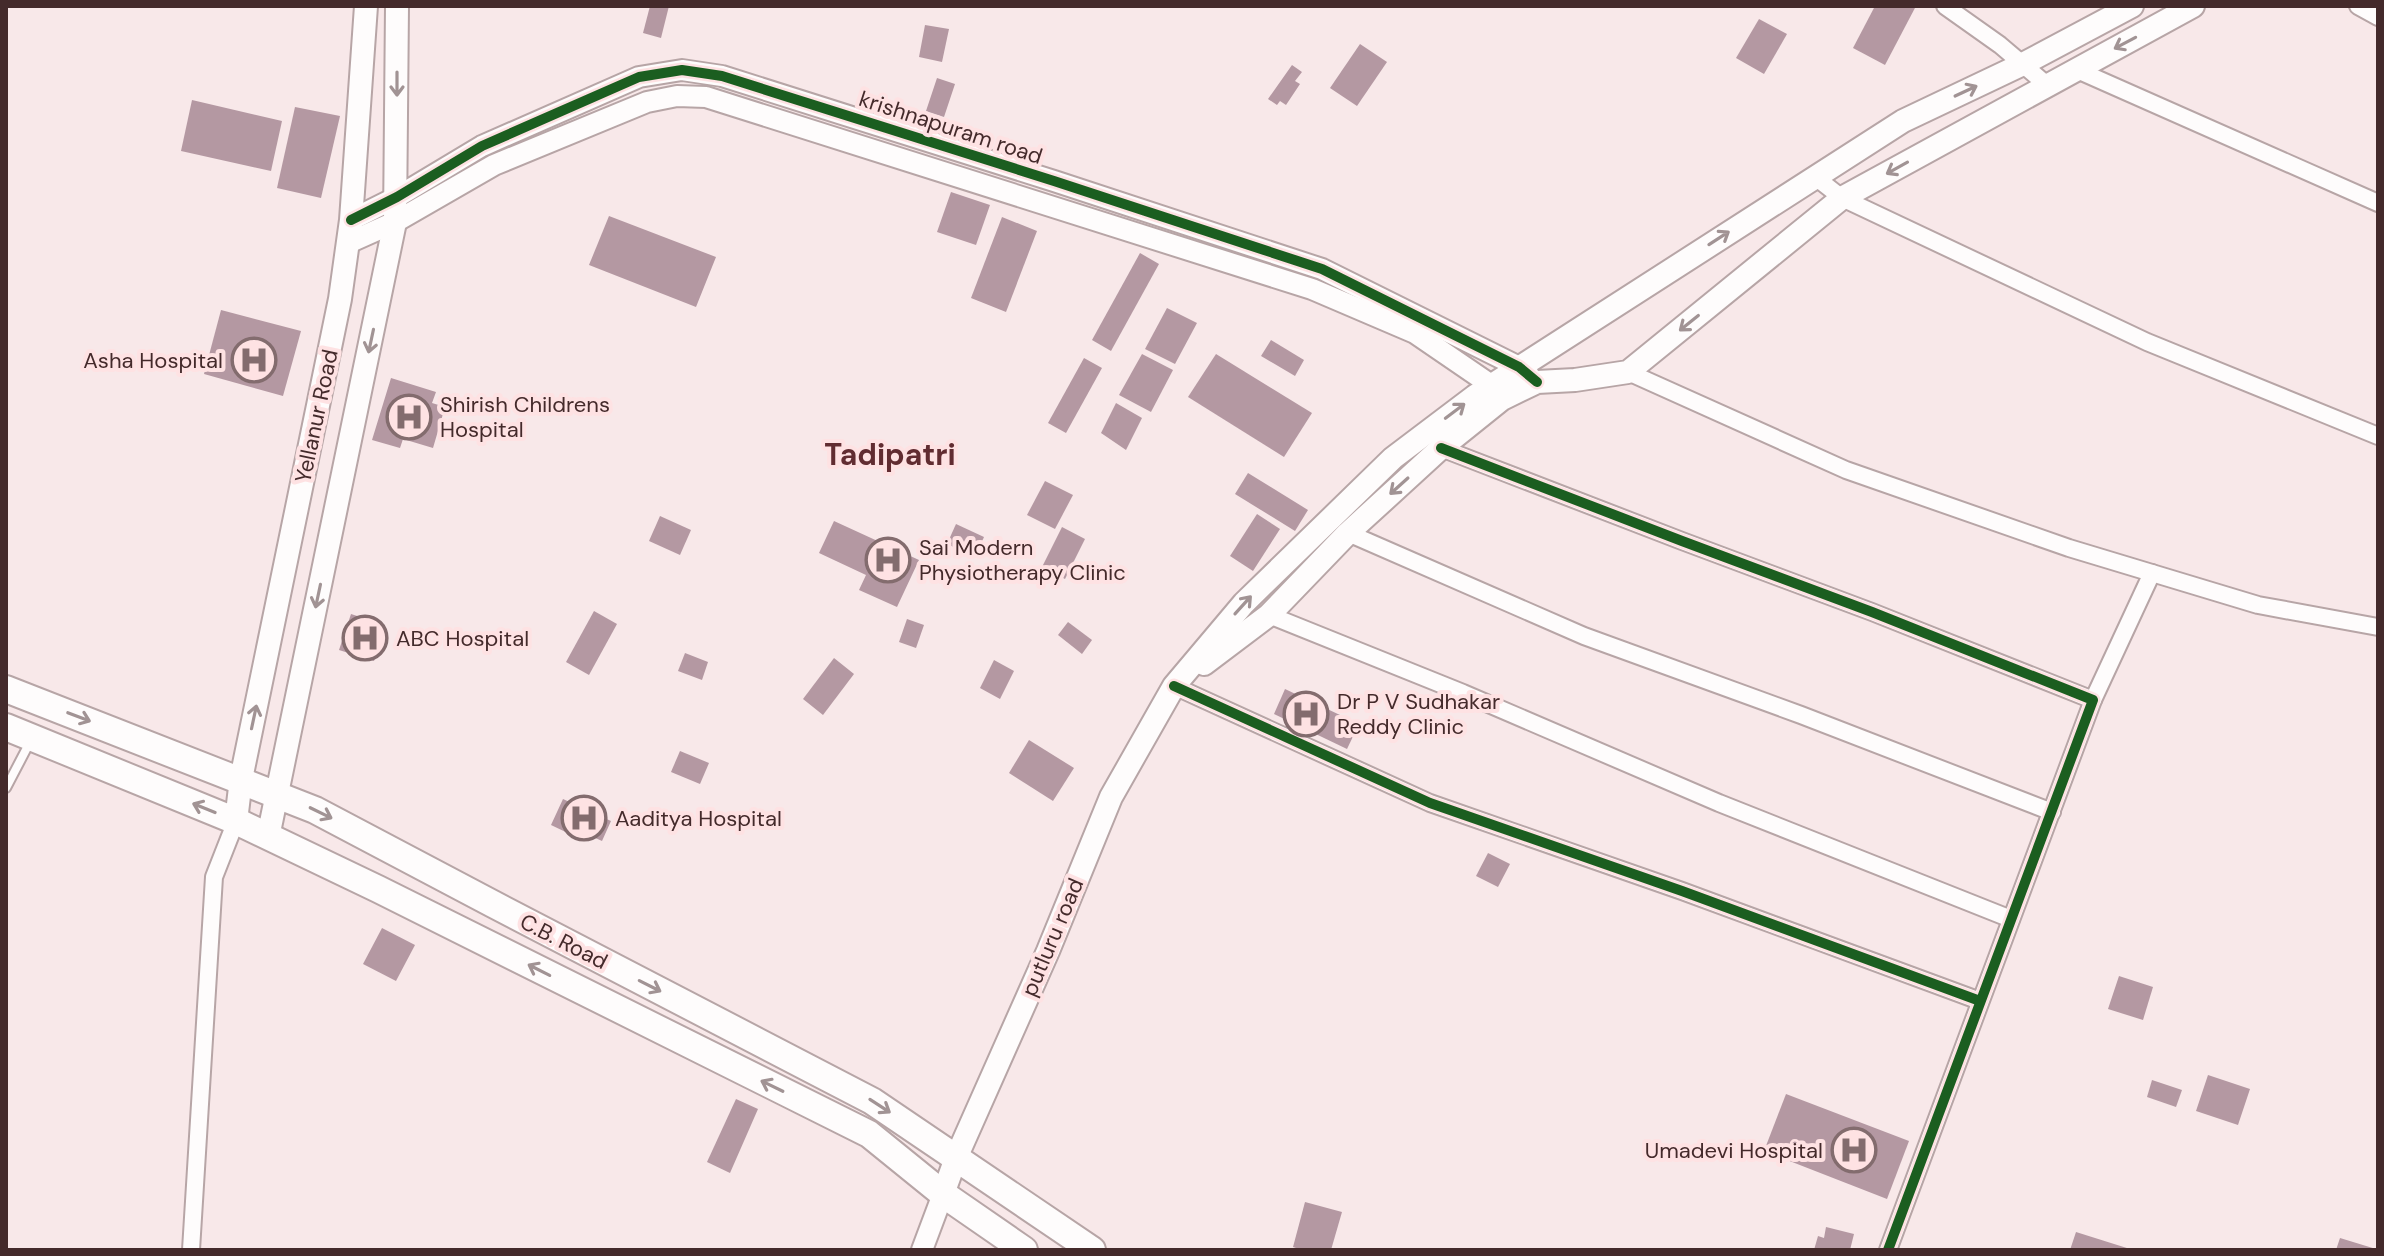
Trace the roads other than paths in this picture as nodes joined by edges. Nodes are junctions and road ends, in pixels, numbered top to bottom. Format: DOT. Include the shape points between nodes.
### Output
graph roads {
  1 [pos="366,6"];
  2 [pos="397,6"];
  3 [pos="1945,6"];
  4 [pos="2132,6"];
  5 [pos="2193,6"];
  6 [pos="2358,6"];
  7 [pos="2378,17"];
  8 [pos="2023,64"];
  9 [pos="2075,69"];
  10 [pos="2047,85"];
  11 [pos="1814,176"];
  12 [pos="397,197"];
  13 [pos="1842,198"];
  14 [pos="2378,203"];
  15 [pos="351,220"];
  16 [pos="395,222"];
  17 [pos="348,243"];
  18 [pos="1628,372"];
  19 [pos="1528,374"];
  20 [pos="1497,392"];
  21 [pos="2378,436"];
  22 [pos="1441,448"];
  23 [pos="1348,533"];
  24 [pos="2152,573"];
  25 [pos="1269,615"];
  26 [pos="2378,627"];
  27 [pos="1174,686"];
  28 [pos="6,689"];
  29 [pos="2093,700"];
  30 [pos="6,727"];
  31 [pos="32,738"];
  32 [pos="241,779"];
  33 [pos="6,788"];
  34 [pos="278,795"];
  35 [pos="2052,812"];
  36 [pos="236,821"];
  37 [pos="268,837"];
  38 [pos="2011,919"];
  39 [pos="1980,1001"];
  40 [pos="956,1158"];
  41 [pos="943,1194"];
  42 [pos="191,1250"];
  43 [pos="922,1250"];
  44 [pos="1024,1250"];
  45 [pos="1092,1250"];
  46 [pos="1888,1250"];
  1 -- 15 [label="main road, Yellanur Road"];
  2 -- 12 [label="main road, one-way"];
  3 -- 8 [label="street"];
  4 -- 8 [label="main road"];
  5 -- 9 [label="main road, one-way"];
  6 -- 7 [label="street"];
  8 -- 10 [label="street"];
  11 -- 8 [label="main road, one-way" via="1903,121"];
  9 -- 10 [label="main road"];
  9 -- 14 [label="street"];
  10 -- 13 [label="main road, one-way"];
  11 -- 13 [label="street"];
  19 -- 11 [label="main road, one-way"];
  12 -- 15 [label="street, krishnapuram road"];
  12 -- 16 [label="main road"];
  12 -- 19 [label="street, krishnapuram road" via="482,146 639,77 682,70 722,76 1322,269"];
  13 -- 18 [label="main road, one-way"];
  13 -- 21 [label="street" via="2147,342"];
  15 -- 17 [label="main road, Yellanur Road"];
  16 -- 17 [label="street, krishnapuram road"];
  16 -- 20 [label="street, krishnapuram road" via="494,165 647,102 706,97 1312,289 1415,333"];
  16 -- 34 [label="main road, one-way"];
  32 -- 17 [label="main road, Yellanur Road, one-way"];
  18 -- 19 [label="main road" via="1575,380"];
  18 -- 24 [label="street" via="1846,470"];
  19 -- 20 [label="main road"];
  20 -- 22 [label="main road"];
  27 -- 20 [label="main road, one-way" via="1244,603 1393,458"];
  22 -- 23 [label="main road, one-way"];
  22 -- 29 [label="street"];
  23 -- 25 [label="main road"];
  23 -- 35 [label="street" via="1584,636"];
  24 -- 26 [label="street" via="2258,605"];
  24 -- 29 [label="street"];
  25 -- 27 [label="main road"];
  25 -- 38 [label="street"];
  27 -- 39 [label="street" via="1430,803"];
  27 -- 40 [label="main road, putluru road" via="1111,797"];
  28 -- 32 [label="highway, C.B. Road, one-way"];
  29 -- 35 [label="street"];
  30 -- 31 [label="highway"];
  31 -- 33 [label="lane"];
  36 -- 31 [label="highway, one-way"];
  32 -- 34 [label="highway, C.B. Road"];
  32 -- 36 [label="main road, Yellanur Road"];
  34 -- 37 [label="main road"];
  34 -- 40 [label="highway, C.B. Road, one-way" via="872,1101"];
  35 -- 38 [label="street"];
  36 -- 37 [label="highway"];
  36 -- 42 [label="street" via="214,877"];
  41 -- 37 [label="highway, one-way" via="869,1134"];
  38 -- 39 [label="street"];
  39 -- 46 [label="street"];
  40 -- 41 [label="main road, putluru road"];
  40 -- 45 [label="highway, C.B. Road"];
  41 -- 43 [label="street"];
  41 -- 44 [label="highway"];
}
